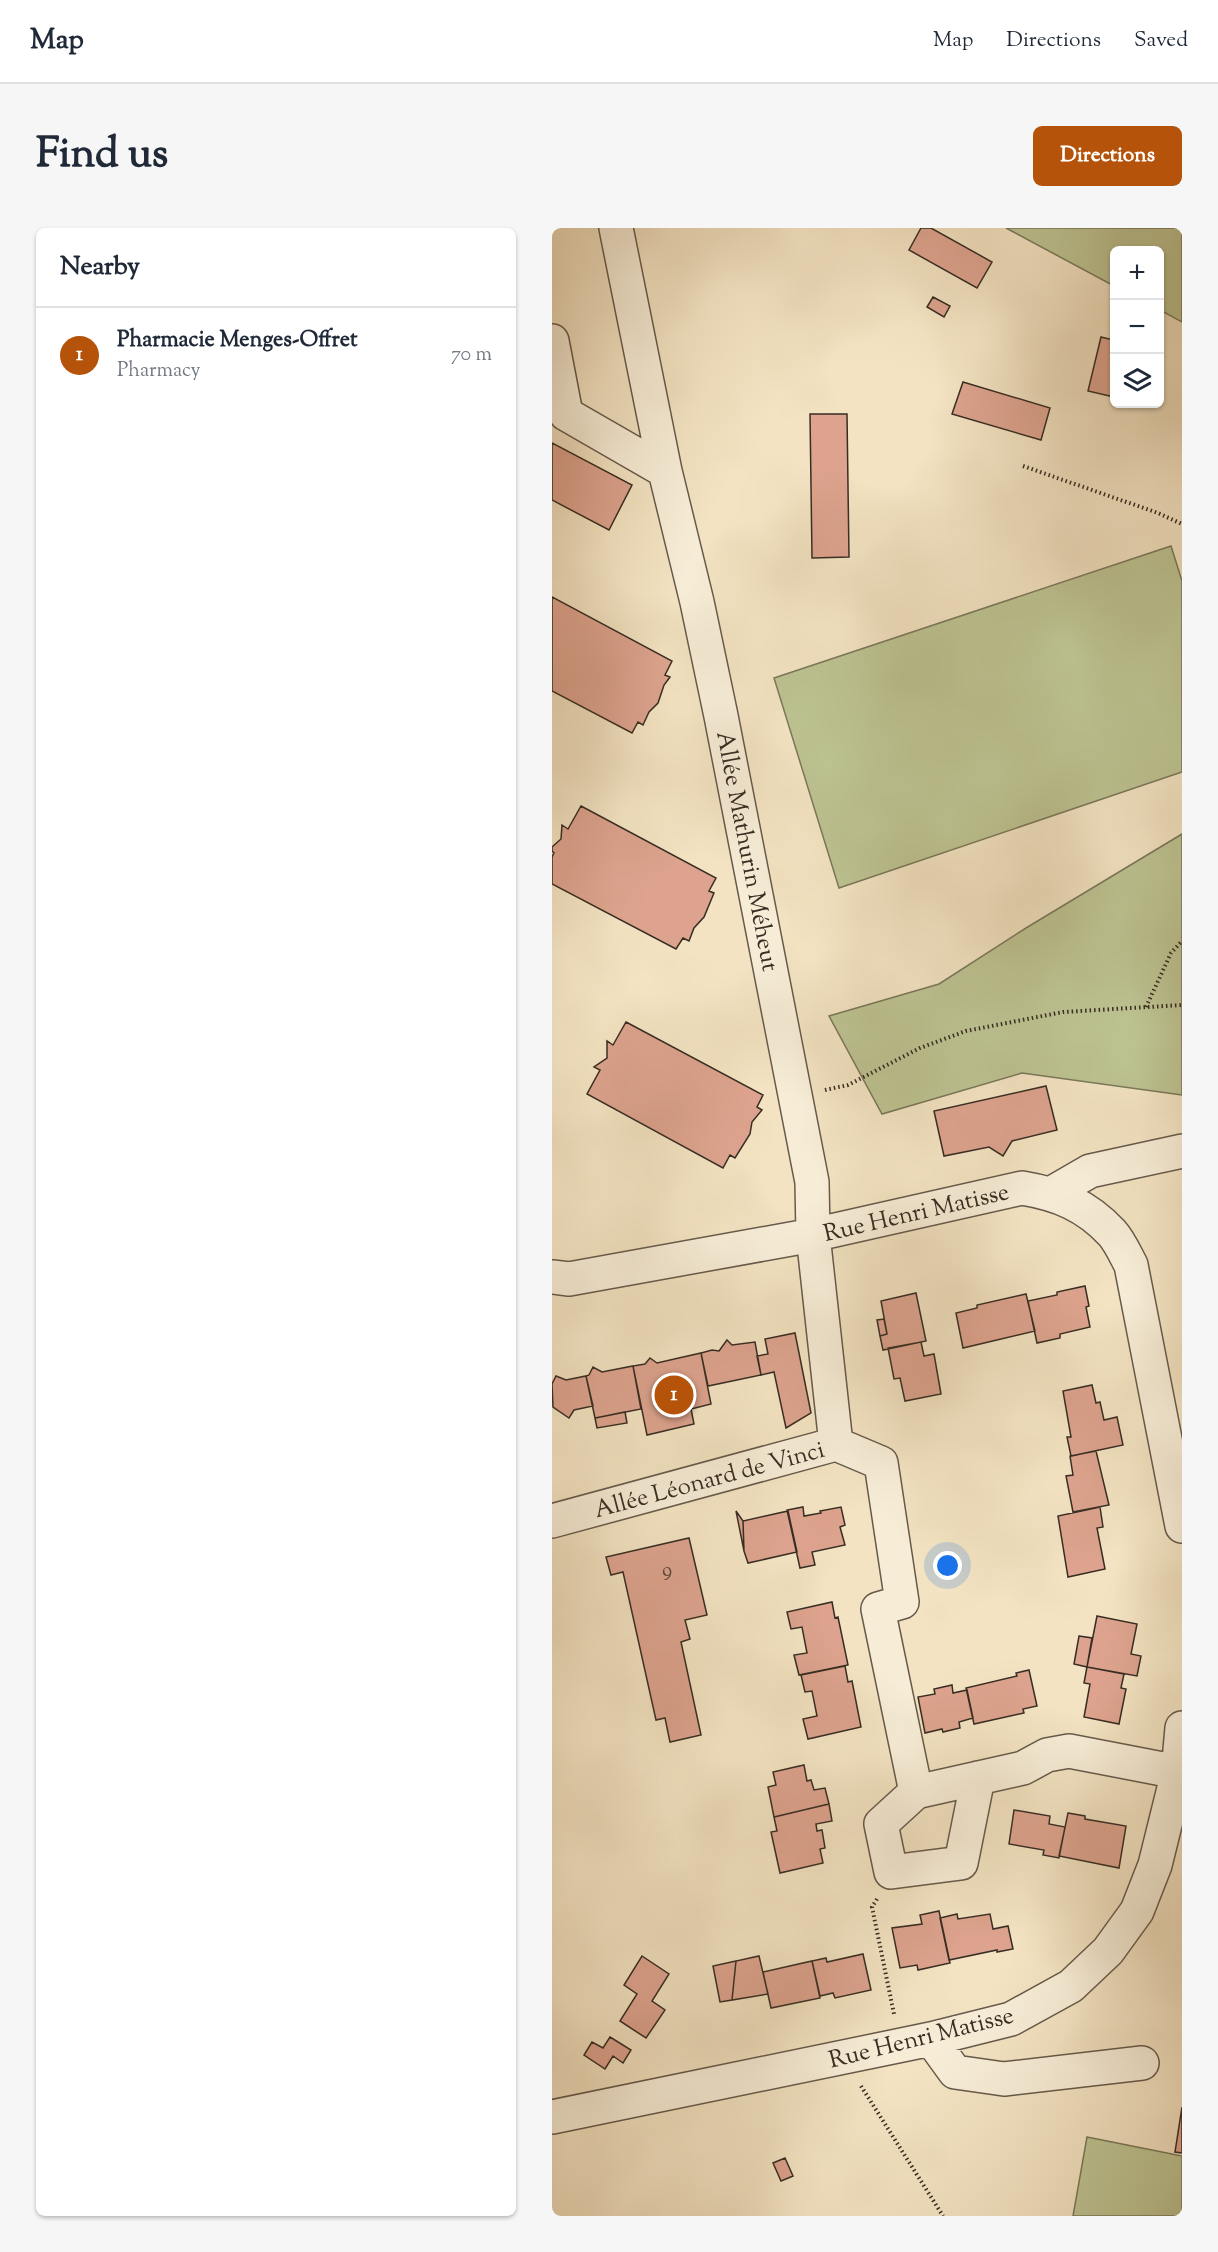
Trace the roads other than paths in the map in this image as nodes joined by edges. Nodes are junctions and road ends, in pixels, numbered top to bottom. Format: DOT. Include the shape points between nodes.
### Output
graph roads {
  1 [pos="616,228"];
  2 [pos="552,341"];
  3 [pos="665,471"];
  4 [pos="1182,1151"];
  5 [pos="1052,1193"];
  6 [pos="813,1235"];
  7 [pos="552,1277"];
  8 [pos="836,1444"];
  9 [pos="552,1521"];
  10 [pos="1182,1526"];
  11 [pos="1182,1728"];
  12 [pos="1178,1772"];
  13 [pos="978,1778"];
  14 [pos="916,1792"];
  15 [pos="931,2039"];
  16 [pos="1142,2063"];
  17 [pos="552,2117"];
  1 -- 3 [label="street, Allée Mathurin Méheut"];
  2 -- 3 [label="street" via="566,414"];
  3 -- 6 [label="street, Allée Mathurin Méheut" via="721,716 812,1182"];
  4 -- 5 [label="street" via="1090,1171"];
  5 -- 6 [label="street, Rue Henri Matisse" via="1022,1188"];
  5 -- 10 [label="street, Rue Henri Matisse" via="1093,1215 1113,1234 1131,1265"];
  6 -- 7 [label="street, Rue Henri Matisse" via="569,1279"];
  6 -- 8 [label="street, Allée Léonard de Vinci"];
  8 -- 9 [label="street, Allée Léonard de Vinci"];
  8 -- 14 [label="street" via="881,1463 902,1602 878,1609"];
  11 -- 12 [label="street, Rue Henri Matisse"];
  12 -- 13 [label="street" via="1069,1751"];
  12 -- 15 [label="street, Rue Henri Matisse" via="1155,1865 1137,1911 1108,1951 1071,1986 1011,2019"];
  13 -- 14 [label="street"];
  13 -- 14 [label="street" via="961,1863 891,1872 881,1824"];
  15 -- 16 [label="street" via="956,2072 1004,2079"];
  15 -- 17 [label="street, Rue Henri Matisse"];
}
